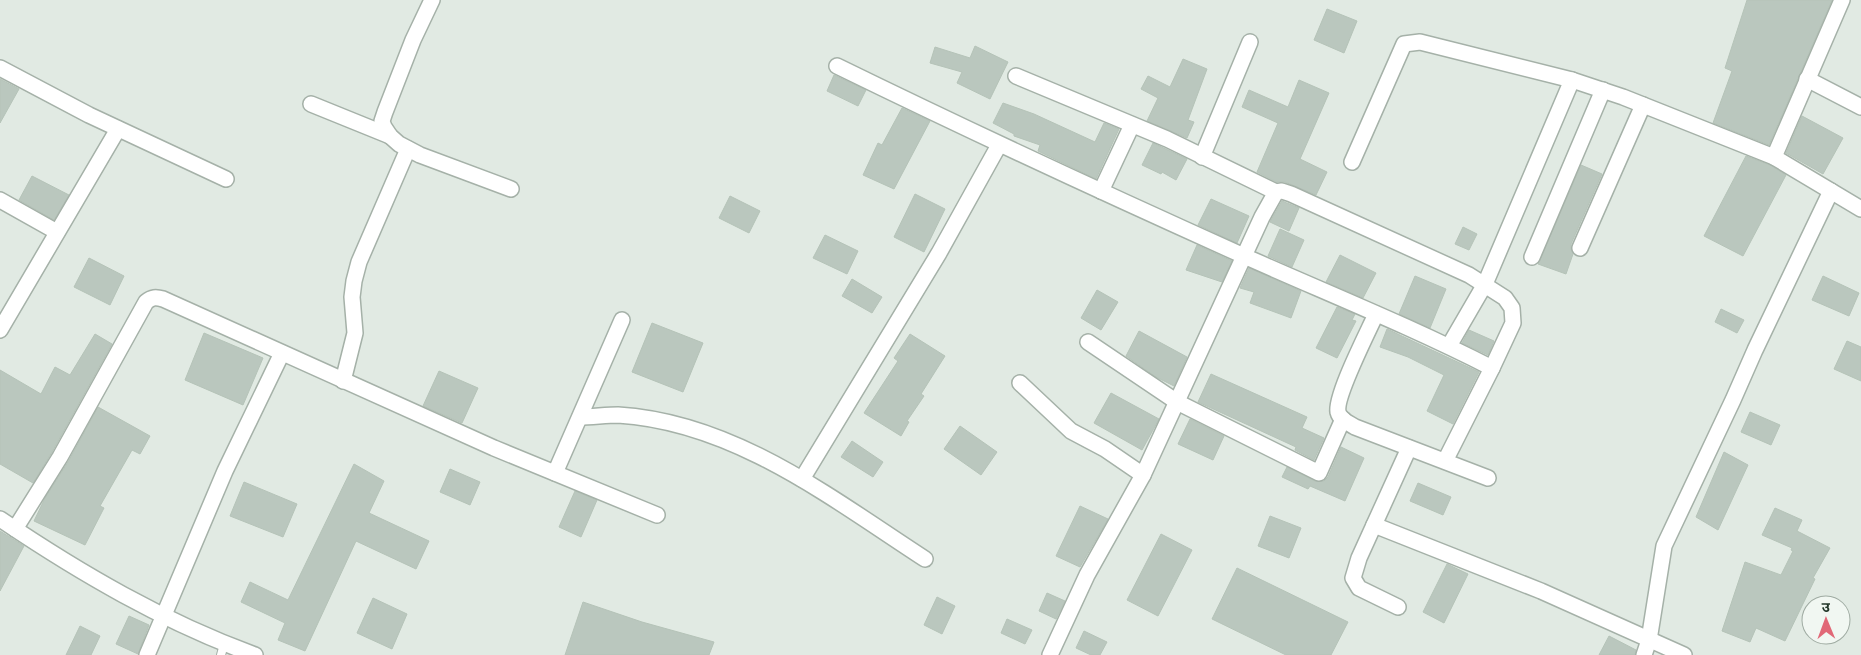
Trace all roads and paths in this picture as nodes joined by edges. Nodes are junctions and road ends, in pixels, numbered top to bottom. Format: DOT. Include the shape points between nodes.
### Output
graph roads {
  1 [pos="432,0"];
  2 [pos="1842,0"];
  3 [pos="1250,42"];
  4 [pos="837,66"];
  5 [pos="0,68"];
  6 [pos="1016,76"];
  7 [pos="1807,79"];
  8 [pos="1572,80"];
  9 [pos="1603,90"];
  10 [pos="311,104"];
  11 [pos="1643,105"];
  12 [pos="1861,107"];
  13 [pos="1132,125"];
  14 [pos="118,129"];
  15 [pos="390,136"];
  16 [pos="999,145"];
  17 [pos="408,149"];
  18 [pos="1202,157"];
  19 [pos="1774,157"];
  20 [pos="1352,162"];
  21 [pos="226,179"];
  22 [pos="511,189"];
  23 [pos="1101,191"];
  24 [pos="1276,192"];
  25 [pos="1831,192"];
  26 [pos="0,200"];
  27 [pos="1861,208"];
  28 [pos="57,232"];
  29 [pos="1580,248"];
  30 [pos="1244,256"];
  31 [pos="1532,257"];
  32 [pos="1485,284"];
  33 [pos="1376,314"];
  34 [pos="622,320"];
  35 [pos="0,330"];
  36 [pos="1088,342"];
  37 [pos="1449,346"];
  38 [pos="282,353"];
  39 [pos="1492,368"];
  40 [pos="344,380"];
  41 [pos="1020,384"];
  42 [pos="1177,402"];
  43 [pos="580,417"];
  44 [pos="1343,419"];
  45 [pos="1409,448"];
  46 [pos="1445,461"];
  47 [pos="555,473"];
  48 [pos="1143,475"];
  49 [pos="1488,478"];
  50 [pos="802,479"];
  51 [pos="657,515"];
  52 [pos="0,519"];
  53 [pos="1374,525"];
  54 [pos="15,529"];
  55 [pos="925,559"];
  56 [pos="1398,607"];
  57 [pos="163,616"];
  58 [pos="1650,640"];
  59 [pos="223,649"];
  60 [pos="147,655"];
  61 [pos="255,655"];
  62 [pos="1050,655"];
  63 [pos="1644,655"];
  64 [pos="1684,655"];
  1 -- 15 [label="street" via="384,112 382,121"];
  2 -- 7 [label="street"];
  3 -- 18 [label="street"];
  4 -- 16 [label="street"];
  5 -- 14 [label="street"];
  6 -- 13 [label="street"];
  7 -- 12 [label="street"];
  7 -- 19 [label="street"];
  8 -- 9 [label="street"];
  8 -- 20 [label="street" via="1420,42 1404,44"];
  8 -- 32 [label="street"];
  9 -- 11 [label="street"];
  9 -- 31 [label="street"];
  10 -- 15 [label="street"];
  11 -- 19 [label="street"];
  11 -- 29 [label="street"];
  13 -- 18 [label="street"];
  13 -- 23 [label="street"];
  14 -- 21 [label="street"];
  14 -- 28 [label="street"];
  15 -- 17 [label="street"];
  16 -- 23 [label="street"];
  16 -- 50 [label="street" via="939,253"];
  17 -- 22 [label="street"];
  17 -- 40 [label="street" via="354,280 355,333"];
  18 -- 24 [label="street"];
  19 -- 25 [label="street"];
  23 -- 30 [label="street"];
  24 -- 30 [label="street"];
  24 -- 32 [label="street" via="1291,194"];
  25 -- 27 [label="street"];
  25 -- 58 [label="street" via="1664,546"];
  26 -- 28 [label="street"];
  28 -- 35 [label="street"];
  30 -- 33 [label="street"];
  30 -- 42 [label="street"];
  32 -- 37 [label="street"];
  32 -- 39 [label="street" via="1505,298 1512,308 1513,323"];
  33 -- 37 [label="street"];
  33 -- 44 [label="street" via="1340,396 1338,413"];
  34 -- 43 [label="street"];
  36 -- 42 [label="street"];
  37 -- 39 [label="street"];
  38 -- 40 [label="street"];
  38 -- 54 [label="street" via="163,299 150,298 60,458"];
  38 -- 57 [label="street"];
  39 -- 46 [label="street"];
  40 -- 47 [label="street"];
  41 -- 48 [label="street" via="1071,430"];
  42 -- 44 [label="street" via="1319,473"];
  42 -- 48 [label="street"];
  43 -- 47 [label="street"];
  43 -- 50 [label="street" via="617,415 694,429 747,450"];
  44 -- 45 [label="street"];
  45 -- 46 [label="street"];
  45 -- 53 [label="street"];
  46 -- 49 [label="street"];
  47 -- 51 [label="street"];
  48 -- 62 [label="street" via="1088,575"];
  50 -- 55 [label="street"];
  52 -- 54 [label="street"];
  53 -- 56 [label="street" via="1353,578 1359,588"];
  53 -- 58 [label="street" via="1541,591"];
  54 -- 57 [label="street" via="98,581"];
  57 -- 59 [label="street"];
  57 -- 60 [label="street"];
  58 -- 63 [label="street"];
  58 -- 64 [label="street"];
  59 -- 61 [label="street"];
}
